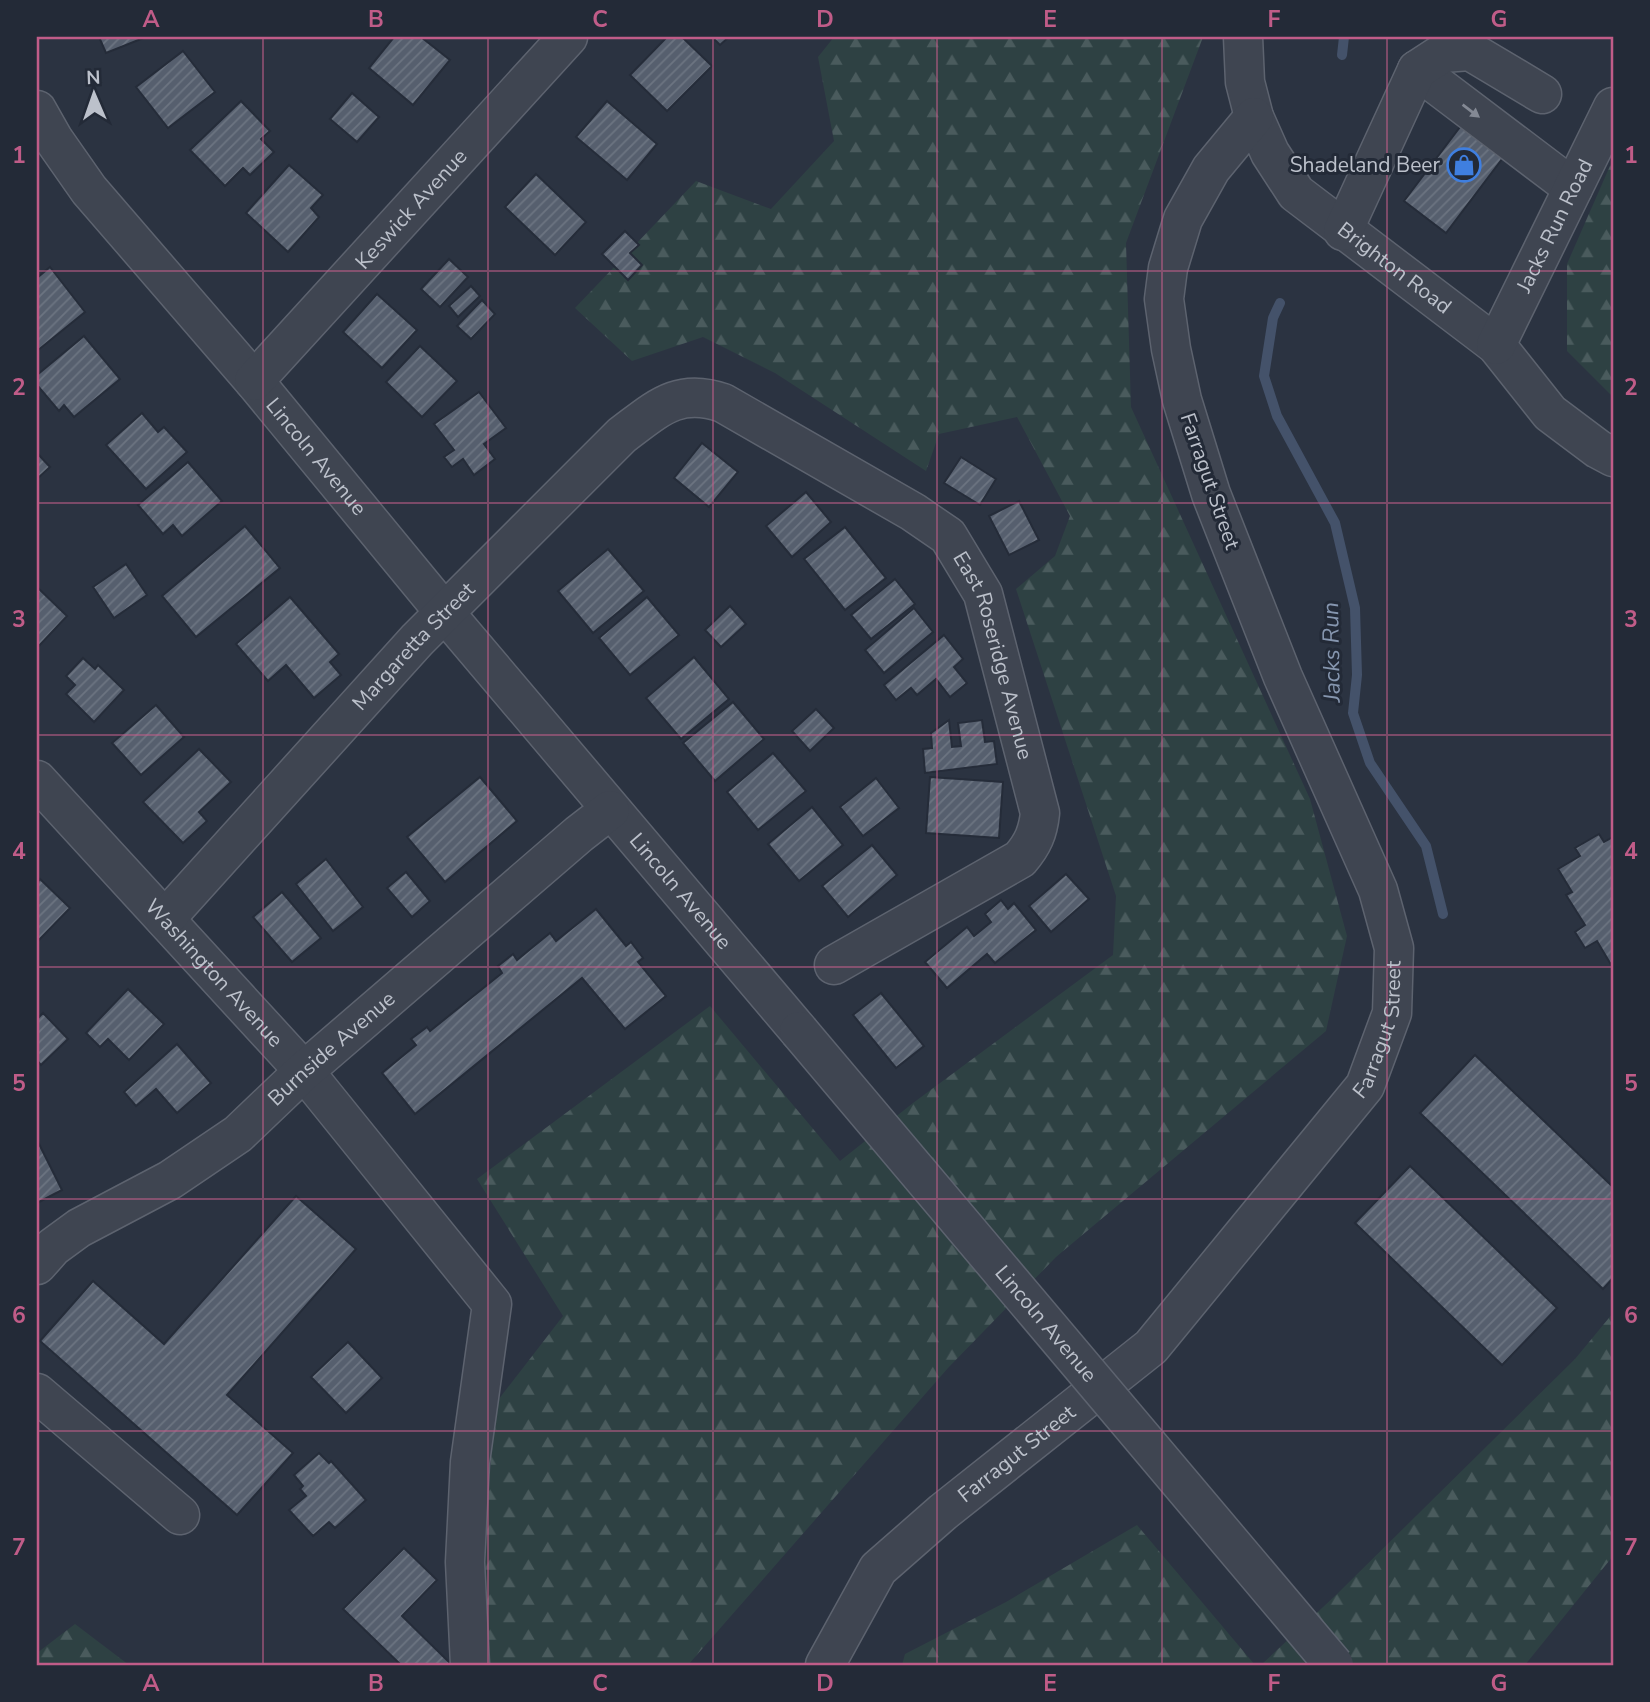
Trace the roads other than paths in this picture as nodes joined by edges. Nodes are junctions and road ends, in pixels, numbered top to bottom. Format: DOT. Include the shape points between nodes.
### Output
graph roads {
  1 [pos="568,37"];
  2 [pos="1243,37"];
  3 [pos="1417,70"];
  4 [pos="1542,94"];
  5 [pos="1613,107"];
  6 [pos="37,110"];
  7 [pos="1254,117"];
  8 [pos="1573,188"];
  9 [pos="1343,231"];
  10 [pos="1496,345"];
  11 [pos="254,381"];
  12 [pos="685,397"];
  13 [pos="1613,457"];
  14 [pos="445,613"];
  15 [pos="37,780"];
  16 [pos="610,810"];
  17 [pos="165,919"];
  18 [pos="834,965"];
  19 [pos="304,1070"];
  20 [pos="37,1265"];
  21 [pos="37,1393"];
  22 [pos="180,1515"];
  23 [pos="470,1665"];
  24 [pos="825,1665"];
  25 [pos="1334,1665"];
  1 -- 11 [label="street, Keswick Avenue"];
  2 -- 7 [label="street, Brighton Road" via="1245,82"];
  3 -- 4 [label="street" via="1443,53 1470,51"];
  3 -- 8 [label="street, one-way"];
  3 -- 9 [label="street"];
  5 -- 8 [label="street, Jacks Run Road"];
  6 -- 11 [label="street, Lincoln Avenue" via="89,190"];
  7 -- 9 [label="street, Brighton Road" via="1296,193"];
  7 -- 24 [label="street, Farragut Street" via="1211,169 1184,219 1168,268 1164,299 1171,349 1211,494 1283,677 1378,890 1394,948 1392,1013 1365,1086 1151,1348 878,1569"];
  8 -- 10 [label="street, Jacks Run Road"];
  9 -- 10 [label="street, Brighton Road"];
  10 -- 13 [label="street, Brighton Road" via="1550,413"];
  11 -- 14 [label="street, Lincoln Avenue"];
  12 -- 14 [label="street, Margaretta Street" via="656,409 622,435"];
  12 -- 18 [label="street, East Roseridge Avenue" via="704,396 723,403 948,536 983,594 1034,787 1038,828 1033,844 1020,859"];
  14 -- 16 [label="street, Lincoln Avenue"];
  14 -- 17 [label="street, Margaretta Street"];
  15 -- 17 [label="street, Washington Avenue"];
  16 -- 19 [label="street, Burnside Avenue"];
  16 -- 25 [label="street, Lincoln Avenue, bridge"];
  17 -- 19 [label="street, Washington Avenue"];
  19 -- 20 [label="street, Burnside Avenue" via="238,1134 170,1180 79,1228"];
  19 -- 23 [label="street, Washington Avenue" via="492,1304 470,1462 465,1562"];
  21 -- 22 [label="street"];
}
